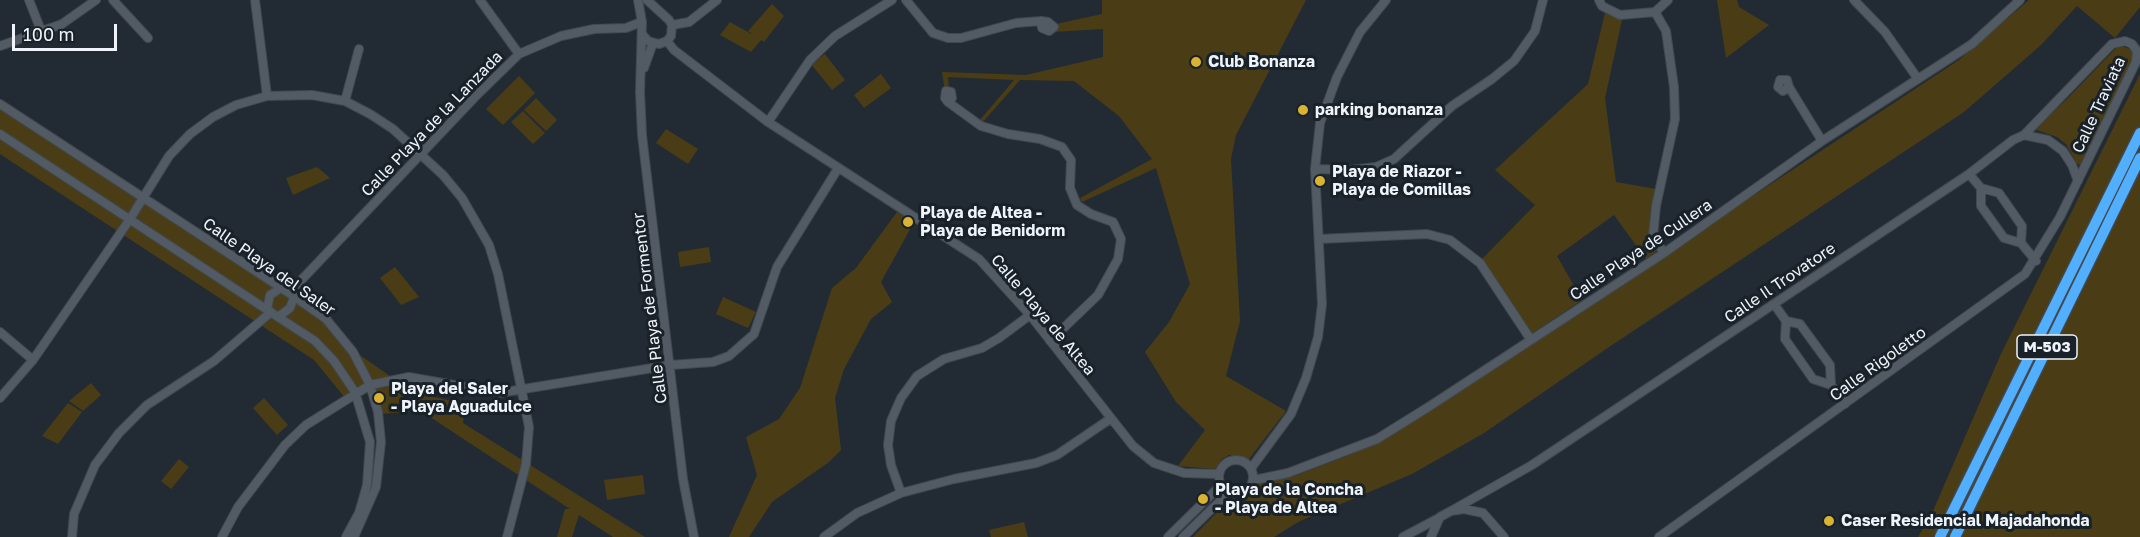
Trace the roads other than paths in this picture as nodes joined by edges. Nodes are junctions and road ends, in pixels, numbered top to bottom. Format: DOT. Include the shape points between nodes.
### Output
graph roads {
  1 [pos="29,0"];
  2 [pos="96,0"];
  3 [pos="113,0"];
  4 [pos="255,0"];
  5 [pos="480,0"];
  6 [pos="638,0"];
  7 [pos="647,0"];
  8 [pos="717,0"];
  9 [pos="892,0"];
  10 [pos="906,0"];
  11 [pos="1386,0"];
  12 [pos="1543,0"];
  13 [pos="1599,0"];
  14 [pos="1668,0"];
  15 [pos="1854,0"];
  16 [pos="2020,0"];
  17 [pos="658,12"];
  18 [pos="1655,12"];
  19 [pos="1041,21"];
  20 [pos="642,22"];
  21 [pos="672,25"];
  22 [pos="626,28"];
  23 [pos="42,33"];
  24 [pos="641,33"];
  25 [pos="148,38"];
  26 [pos="667,41"];
  27 [pos="653,43"];
  28 [pos="0,46"];
  29 [pos="358,48"];
  30 [pos="519,54"];
  31 [pos="641,76"];
  32 [pos="1918,79"];
  33 [pos="1789,87"];
  34 [pos="267,96"];
  35 [pos="345,101"];
  36 [pos="948,102"];
  37 [pos="0,104"];
  38 [pos="768,123"];
  39 [pos="2140,133"];
  40 [pos="0,134"];
  41 [pos="2024,135"];
  42 [pos="1822,141"];
  43 [pos="420,154"];
  44 [pos="2140,158"];
  45 [pos="1315,169"];
  46 [pos="837,170"];
  47 [pos="1970,174"];
  48 [pos="2078,181"];
  49 [pos="1981,188"];
  50 [pos="142,198"];
  51 [pos="130,219"];
  52 [pos="1319,239"];
  53 [pos="2021,243"];
  54 [pos="1664,253"];
  55 [pos="2036,261"];
  56 [pos="281,288"];
  57 [pos="291,295"];
  58 [pos="1774,304"];
  59 [pos="272,312"];
  60 [pos="1030,315"];
  61 [pos="1786,321"];
  62 [pos="0,332"];
  63 [pos="1531,340"];
  64 [pos="1050,341"];
  65 [pos="33,360"];
  66 [pos="670,365"];
  67 [pos="370,385"];
  68 [pos="1831,385"];
  69 [pos="523,390"];
  70 [pos="355,392"];
  71 [pos="0,398"];
  72 [pos="1845,404"];
  73 [pos="1110,419"];
  74 [pos="1252,467"];
  75 [pos="1217,474"];
  76 [pos="1254,480"];
  77 [pos="1220,486"];
  78 [pos="901,493"];
  79 [pos="1227,494"];
  80 [pos="1485,494"];
  81 [pos="1451,511"];
  82 [pos="1483,513"];
  83 [pos="1440,517"];
  84 [pos="1410,536"];
  85 [pos="72,537"];
  86 [pos="222,537"];
  87 [pos="346,537"];
  88 [pos="354,537"];
  89 [pos="507,537"];
  90 [pos="694,537"];
  91 [pos="824,537"];
  92 [pos="1168,537"];
  93 [pos="1183,537"];
  94 [pos="1431,537"];
  95 [pos="1504,537"];
  96 [pos="1659,537"];
  97 [pos="1940,537"];
  98 [pos="1955,537"];
  1 -- 23 [label="street"];
  2 -- 23 [label="street"];
  3 -- 25 [label="street"];
  4 -- 34 [label="street"];
  5 -- 30 [label="street"];
  6 -- 20 [label="street, Calle Playa de Formentor"];
  7 -- 17 [label="street"];
  8 -- 21 [label="street" via="688,22"];
  9 -- 38 [label="street" via="835,36 810,60"];
  10 -- 19 [label="street" via="933,33 948,38"];
  11 -- 45 [label="street" via="1360,32 1324,106"];
  12 -- 45 [label="street" via="1535,31 1514,61 1452,106 1394,159 1376,167"];
  13 -- 18 [label="street" via="1602,6 1620,15"];
  14 -- 18 [label="street"];
  15 -- 32 [label="street" via="1885,32"];
  16 -- 32 [label="street, Calle Playa de Cullera" via="1972,44"];
  17 -- 20 [label="street"];
  17 -- 21 [label="street"];
  18 -- 54 [label="street" via="1666,31 1674,87 1675,118 1653,236"];
  20 -- 22 [label="street"];
  20 -- 24 [label="street, Calle Playa de Formentor"];
  21 -- 26 [label="street"];
  22 -- 24 [label="street"];
  22 -- 30 [label="street, Calle Playa de la Lanzada" via="561,36"];
  23 -- 28 [label="street"];
  24 -- 27 [label="street"];
  24 -- 31 [label="street, Calle Playa de Formentor"];
  26 -- 27 [label="street"];
  26 -- 38 [label="street, Calle Playa de Altea"];
  27 -- 31 [label="street, Calle Playa de Formentor"];
  29 -- 35 [label="street"];
  30 -- 43 [label="street, Calle Playa de la Lanzada"];
  31 -- 66 [label="street, Calle Playa de Formentor" via="642,135"];
  32 -- 42 [label="street, Calle Playa de Cullera"];
  33 -- 42 [label="street"];
  34 -- 35 [label="street" via="312,94"];
  34 -- 50 [label="street" via="236,105 190,134 169,156"];
  35 -- 43 [label="street" via="393,129"];
  36 -- 64 [label="street" via="981,126 1062,147 1071,160 1070,188 1077,205 1113,222 1120,239 1118,259 1098,295"];
  37 -- 50 [label="street, Calle Playa del Saler"];
  38 -- 46 [label="street, Calle Playa de Altea"];
  39 -- 97 [label="highway, M-503"];
  40 -- 51 [label="street"];
  41 -- 47 [label="street, Calle Il Trovatore"];
  41 -- 48 [label="street" via="2048,140 2063,151"];
  41 -- 48 [label="street, Calle Traviata" via="2112,44 2132,44 2137,51 2136,62"];
  42 -- 54 [label="street, Calle Playa de Cullera"];
  43 -- 57 [label="street, Calle Playa de la Lanzada"];
  43 -- 69 [label="street" via="462,198 489,245"];
  44 -- 98 [label="highway, M-503"];
  45 -- 52 [label="street"];
  46 -- 60 [label="street, Calle Playa de Altea" via="979,259"];
  46 -- 66 [label="street" via="777,267 754,333 736,351 713,362"];
  47 -- 49 [label="street"];
  47 -- 58 [label="street, Calle Il Trovatore"];
  48 -- 55 [label="street, Calle Rigoletto"];
  49 -- 53 [label="street" via="1981,206 2004,238"];
  49 -- 53 [label="street" via="1999,192 2022,226"];
  50 -- 51 [label="street"];
  50 -- 56 [label="street, Calle Playa del Saler"];
  51 -- 59 [label="street"];
  51 -- 65 [label="street"];
  52 -- 63 [label="street" via="1426,234 1449,240 1480,263"];
  52 -- 74 [label="street" via="1322,304 1318,337 1291,414"];
  53 -- 55 [label="street"];
  54 -- 63 [label="street, Calle Playa de Cullera"];
  55 -- 72 [label="street, Calle Rigoletto" via="2025,274"];
  56 -- 57 [label="street, Calle Playa del Saler"];
  56 -- 59 [label="street" via="270,295"];
  57 -- 59 [label="street, Calle Playa de la Lanzada" via="290,308"];
  57 -- 67 [label="street, Calle Playa del Saler" via="326,319 353,352"];
  58 -- 61 [label="street"];
  58 -- 80 [label="street, Calle Il Trovatore"];
  59 -- 70 [label="street" via="315,341"];
  59 -- 85 [label="street" via="214,361 147,405 119,433 95,465 74,514"];
  60 -- 64 [label="street, Calle Playa de Altea"];
  60 -- 78 [label="street" via="981,348 944,359 917,376 901,398 891,421 888,445"];
  61 -- 68 [label="street" via="1800,324 1830,364"];
  61 -- 68 [label="street" via="1785,339 1796,355 1813,379"];
  62 -- 65 [label="street"];
  63 -- 76 [label="street, Calle Playa de Cullera" via="1377,439 1288,473"];
  64 -- 73 [label="street, Calle Playa de Altea"];
  65 -- 71 [label="street"];
  66 -- 69 [label="street"];
  66 -- 90 [label="street, Calle Playa de Formentor"];
  67 -- 69 [label="street" via="409,377 499,393"];
  67 -- 70 [label="street"];
  67 -- 88 [label="street, Calle Playa del Saler" via="381,442 376,488"];
  68 -- 72 [label="street"];
  69 -- 89 [label="street" via="528,427 526,464"];
  70 -- 86 [label="street" via="306,425 285,445 238,507"];
  70 -- 87 [label="street" via="370,442 368,484"];
  72 -- 96 [label="street, Calle Rigoletto"];
  73 -- 75 [label="street, Calle Playa de Altea" via="1154,463 1184,473"];
  73 -- 78 [label="street" via="1057,455 1036,463"];
  74 -- 75 [label="street" via="1243,459 1226,461"];
  74 -- 76 [label="street"];
  75 -- 77 [label="street"];
  76 -- 79 [label="street" via="1243,493"];
  77 -- 79 [label="street"];
  77 -- 92 [label="street"];
  78 -- 91 [label="street" via="857,513"];
  79 -- 93 [label="street"];
  80 -- 81 [label="street, Calle Il Trovatore"];
  80 -- 82 [label="street" via="1480,503"];
  81 -- 82 [label="street" via="1464,508"];
  81 -- 83 [label="street, Calle Il Trovatore"];
  82 -- 95 [label="street"];
  83 -- 84 [label="street, Calle Il Trovatore"];
  83 -- 94 [label="street"];
}
